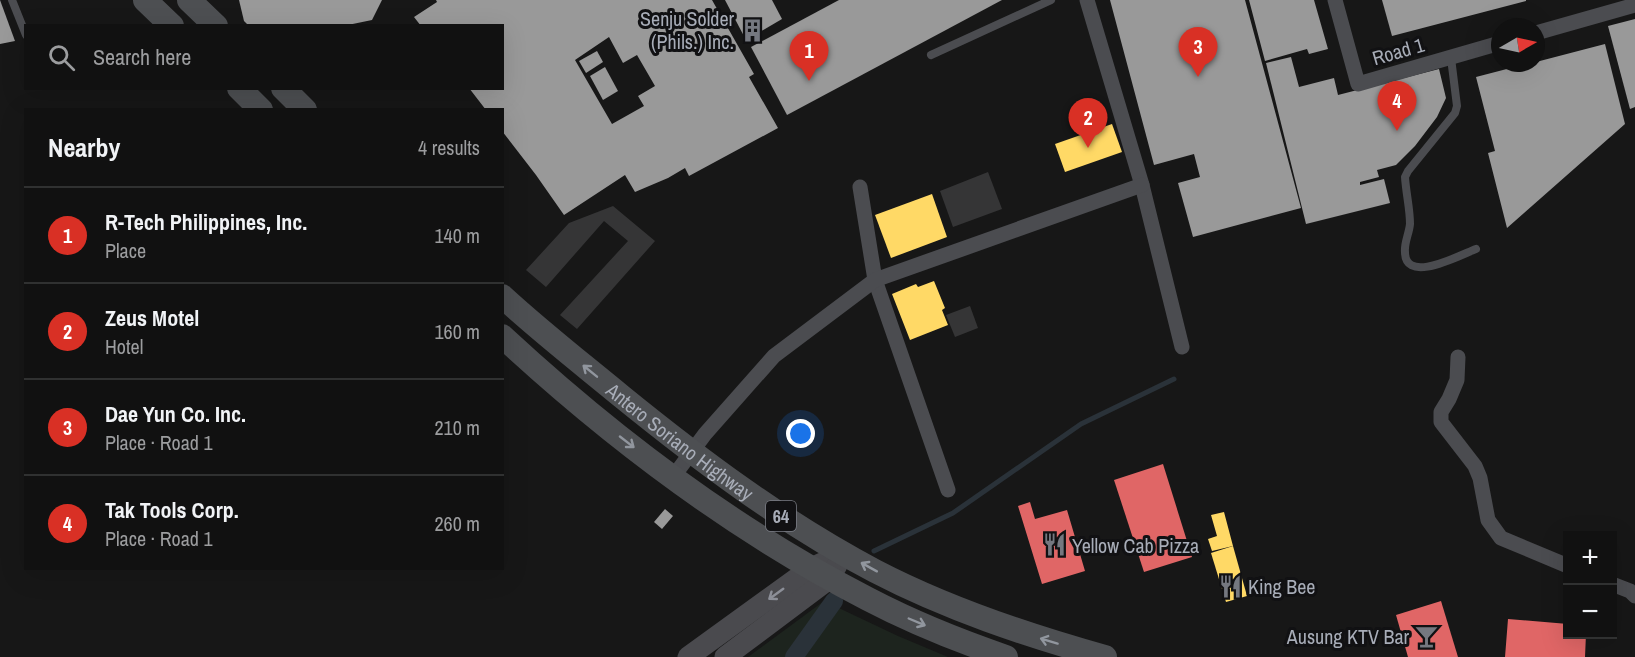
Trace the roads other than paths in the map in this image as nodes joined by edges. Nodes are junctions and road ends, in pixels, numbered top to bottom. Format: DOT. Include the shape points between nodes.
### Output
graph roads {
  1 [pos="12,0"];
  2 [pos="145,0"];
  3 [pos="189,0"];
  4 [pos="1051,0"];
  5 [pos="1087,0"];
  6 [pos="1335,0"];
  7 [pos="1635,5"];
  8 [pos="170,24"];
  9 [pos="214,24"];
  10 [pos="24,30"];
  11 [pos="1545,30"];
  12 [pos="1491,47"];
  13 [pos="931,55"];
  14 [pos="1451,58"];
  15 [pos="240,90"];
  16 [pos="285,90"];
  17 [pos="259,108"];
  18 [pos="303,108"];
  19 [pos="1142,185"];
  20 [pos="860,187"];
  21 [pos="1476,249"];
  22 [pos="875,280"];
  23 [pos="504,298"];
  24 [pos="504,338"];
  25 [pos="1182,347"];
  26 [pos="1458,357"];
  27 [pos="691,452"];
  28 [pos="673,477"];
  29 [pos="948,490"];
  30 [pos="844,553"];
  31 [pos="1563,564"];
  32 [pos="820,573"];
  33 [pos="1615,585"];
  34 [pos="1635,596"];
  35 [pos="688,657"];
  36 [pos="725,657"];
  37 [pos="1006,657"];
  38 [pos="1105,657"];
  1 -- 10 [label="lane"];
  2 -- 8 [label="main road"];
  3 -- 9 [label="main road"];
  4 -- 13 [label="lane"];
  5 -- 19 [label="street"];
  6 -- 14 [label="street, Road 1" via="1358,84"];
  7 -- 11 [label="street"];
  12 -- 14 [label="street, Road 1"];
  14 -- 21 [label="lane" via="1457,106 1408,171 1410,223 1404,251 1410,266 1416,268"];
  15 -- 17 [label="main road"];
  16 -- 18 [label="main road"];
  19 -- 22 [label="street"];
  19 -- 25 [label="street"];
  20 -- 22 [label="street"];
  22 -- 27 [label="street" via="774,356"];
  22 -- 29 [label="street"];
  27 -- 23 [label="main road, Antero Soriano Highway / 64, one-way"];
  24 -- 28 [label="main road, Antero Soriano Highway / 64, one-way" via="623,440"];
  26 -- 31 [label="street" via="1457,380 1441,412 1441,422 1475,466 1488,520 1501,538"];
  27 -- 28 [label="street"];
  27 -- 30 [label="main road, Antero Soriano Highway / 64" via="777,513"];
  28 -- 32 [label="main road, Antero Soriano Highway / 64"];
  30 -- 32 [label="main road"];
  38 -- 30 [label="main road, Antero Soriano Highway / 64, one-way" via="956,608"];
  32 -- 35 [label="main road, one-way"];
  32 -- 36 [label="main road"];
  32 -- 37 [label="main road, Antero Soriano Highway / 64, one-way" via="908,618"];
  33 -- 34 [label="street"];
}
